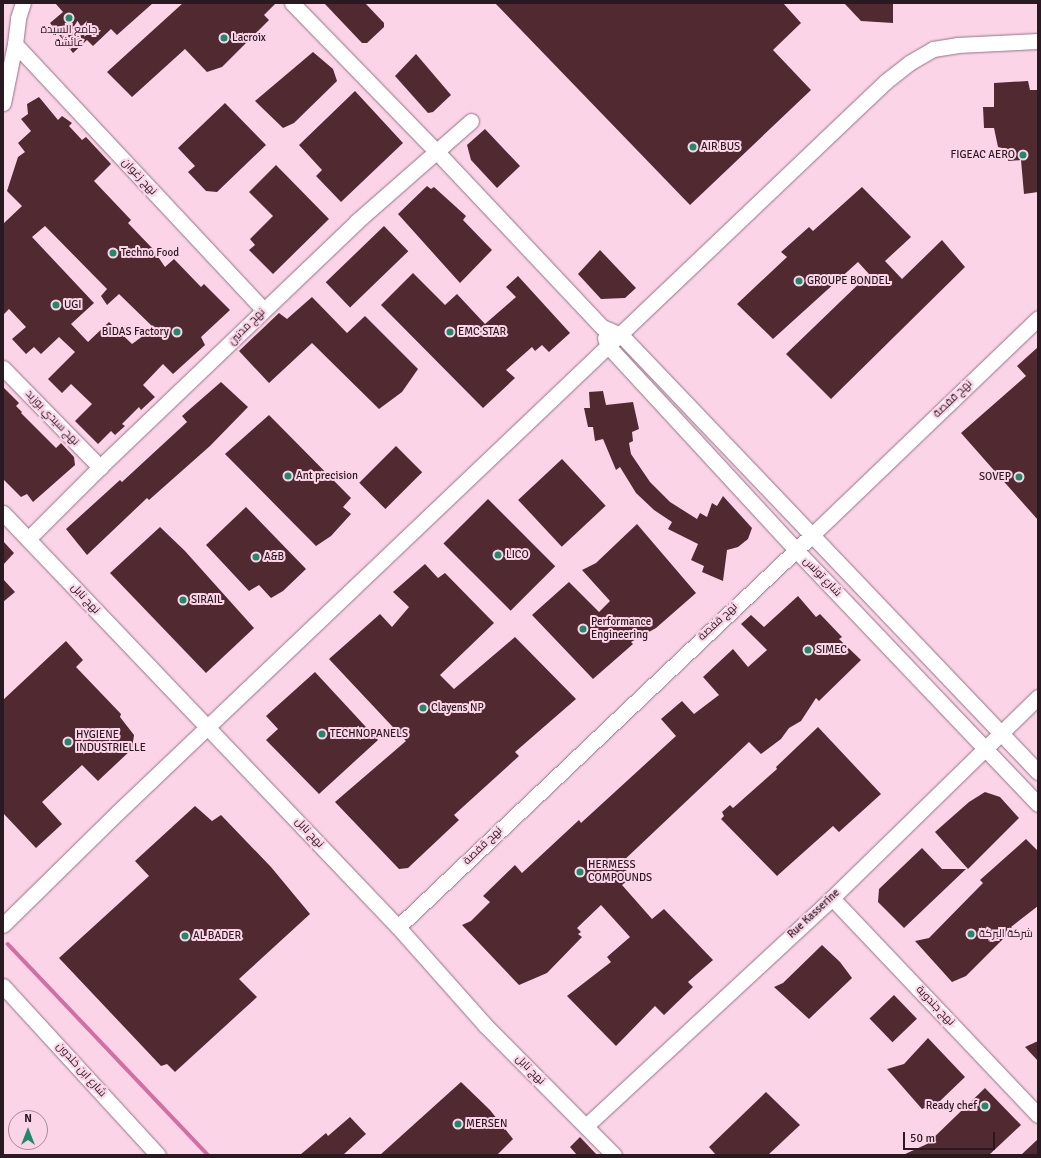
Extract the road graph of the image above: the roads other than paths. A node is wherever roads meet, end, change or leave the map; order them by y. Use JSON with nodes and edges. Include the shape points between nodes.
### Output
{"nodes":[{"id":1,"x":23,"y":3,"type":"edge"},
{"id":2,"x":292,"y":3,"type":"edge"},
{"id":3,"x":1038,"y":41,"type":"edge"},
{"id":4,"x":15,"y":44,"type":"junction"},
{"id":5,"x":3,"y":103,"type":"edge"},
{"id":6,"x":471,"y":121,"type":"dead end"},
{"id":7,"x":437,"y":152,"type":"junction"},
{"id":8,"x":264,"y":310,"type":"junction"},
{"id":9,"x":1038,"y":318,"type":"edge"},
{"id":10,"x":602,"y":327,"type":"junction"},
{"id":11,"x":620,"y":335,"type":"junction"},
{"id":12,"x":608,"y":346,"type":"junction"},
{"id":13,"x":3,"y":368,"type":"edge"},
{"id":14,"x":100,"y":467,"type":"junction"},
{"id":15,"x":3,"y":512,"type":"edge"},
{"id":16,"x":812,"y":535,"type":"junction"},
{"id":17,"x":28,"y":539,"type":"junction"},
{"id":18,"x":795,"y":549,"type":"junction"},
{"id":19,"x":1038,"y":697,"type":"edge"},
{"id":20,"x":208,"y":727,"type":"junction"},
{"id":21,"x":1001,"y":732,"type":"junction"},
{"id":22,"x":986,"y":749,"type":"junction"},
{"id":23,"x":1038,"y":772,"type":"edge"},
{"id":24,"x":1038,"y":804,"type":"edge"},
{"id":25,"x":832,"y":898,"type":"junction"},
{"id":26,"x":3,"y":925,"type":"edge"},
{"id":27,"x":398,"y":927,"type":"junction"},
{"id":28,"x":3,"y":986,"type":"edge"},
{"id":29,"x":1038,"y":1115,"type":"edge"},
{"id":30,"x":586,"y":1126,"type":"junction"},
{"id":31,"x":158,"y":1155,"type":"edge"},
{"id":32,"x":614,"y":1155,"type":"edge"}],
"edges":[{"from":1,"to":4,"type":"street","via":[[18,18]]},
{"from":2,"to":7,"type":"street"},
{"from":3,"to":11,"type":"street","via":[[957,45],[933,49],[909,63],[827,136]]},
{"from":4,"to":5,"type":"street"},
{"from":4,"to":8,"type":"street","name":"نهج زغوان"},
{"from":6,"to":7,"type":"street","name":"نهج مدنين"},
{"from":7,"to":8,"type":"street","name":"نهج مدنين","via":[[356,222]]},
{"from":7,"to":10,"type":"street"},
{"from":8,"to":14,"type":"street","name":"نهج مدنين"},
{"from":9,"to":16,"type":"street","name":"نهج قفصة"},
{"from":10,"to":11,"type":"street"},
{"from":10,"to":12,"type":"street"},
{"from":11,"to":12,"type":"street"},
{"from":11,"to":16,"type":"street","name":"شارع تونس"},
{"from":12,"to":18,"type":"street","name":"شارع تونس"},
{"from":12,"to":20,"type":"street"},
{"from":13,"to":14,"type":"street","name":"نهج سيدي بوزيد"},
{"from":14,"to":17,"type":"street","name":"نهج مدنين"},
{"from":15,"to":17,"type":"street","name":"نهج نابل"},
{"from":16,"to":18,"type":"street","name":"نهج قفصة"},
{"from":16,"to":21,"type":"street","name":"شارع تونس"},
{"from":17,"to":20,"type":"street","name":"نهج نابل"},
{"from":18,"to":22,"type":"street","name":"شارع تونس"},
{"from":18,"to":27,"type":"street","name":"نهج قفصة"},
{"from":19,"to":21,"type":"street","name":"Rue Kasserine"},
{"from":20,"to":26,"type":"street"},
{"from":20,"to":27,"type":"street","name":"نهج نابل"},
{"from":21,"to":22,"type":"street","name":"Rue Kasserine"},
{"from":21,"to":23,"type":"street","name":"شارع تونس"},
{"from":22,"to":24,"type":"street","name":"شارع تونس"},
{"from":22,"to":25,"type":"street","name":"Rue Kasserine"},
{"from":25,"to":29,"type":"street","name":"نهج جندوبة"},
{"from":25,"to":30,"type":"street","name":"Rue Kasserine"},
{"from":27,"to":30,"type":"street","name":"نهج نابل","via":[[486,1025]]},
{"from":28,"to":31,"type":"street","name":"شارع ابن خلدون"},
{"from":30,"to":32,"type":"street","name":"نهج نابل"}]}
